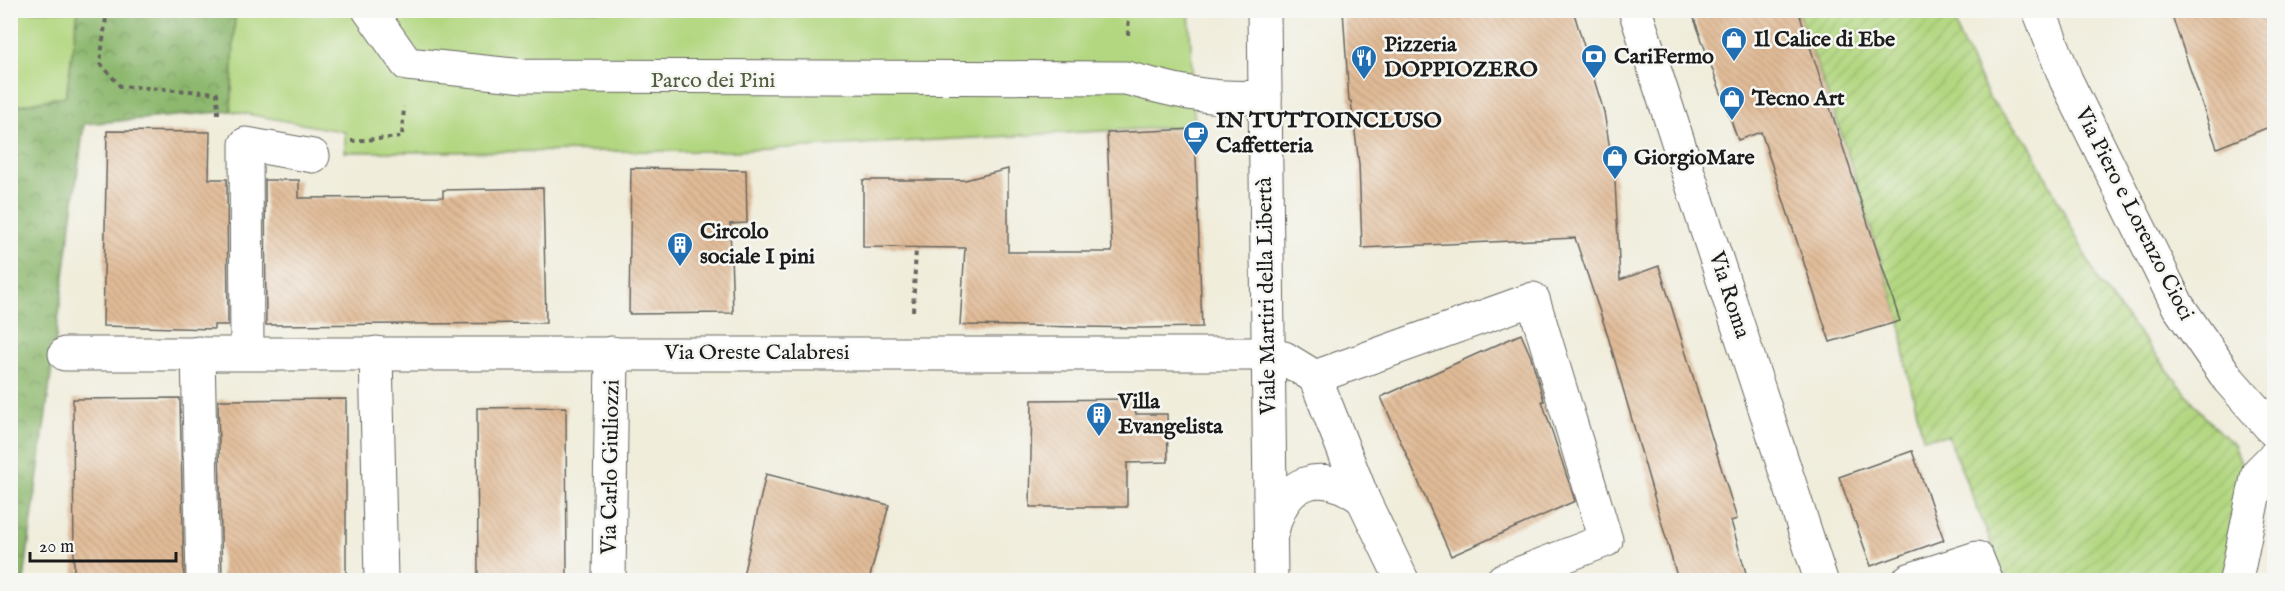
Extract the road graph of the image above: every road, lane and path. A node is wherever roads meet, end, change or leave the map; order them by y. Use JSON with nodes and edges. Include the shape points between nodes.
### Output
{"nodes":[{"id":1,"x":369,"y":10,"type":"edge"},
{"id":2,"x":1264,"y":10,"type":"edge"},
{"id":3,"x":1635,"y":10,"type":"edge"},
{"id":4,"x":2039,"y":10,"type":"edge"},
{"id":5,"x":1265,"y":97,"type":"junction"},
{"id":6,"x":313,"y":156,"type":"dead end"},
{"id":7,"x":916,"y":248,"type":"dead end"},
{"id":8,"x":912,"y":313,"type":"dead end"},
{"id":9,"x":198,"y":353,"type":"junction"},
{"id":10,"x":247,"y":353,"type":"junction"},
{"id":11,"x":376,"y":353,"type":"junction"},
{"id":12,"x":612,"y":353,"type":"junction"},
{"id":13,"x":65,"y":354,"type":"dead end"},
{"id":14,"x":1267,"y":354,"type":"junction"},
{"id":15,"x":1315,"y":377,"type":"junction"},
{"id":16,"x":2274,"y":431,"type":"edge"},
{"id":17,"x":2274,"y":457,"type":"edge"},
{"id":18,"x":1363,"y":499,"type":"junction"},
{"id":19,"x":1271,"y":538,"type":"junction"},
{"id":20,"x":203,"y":580,"type":"edge"},
{"id":21,"x":381,"y":580,"type":"edge"},
{"id":22,"x":609,"y":580,"type":"edge"},
{"id":23,"x":1271,"y":580,"type":"edge"},
{"id":24,"x":1402,"y":580,"type":"edge"},
{"id":25,"x":1503,"y":580,"type":"edge"},
{"id":26,"x":1821,"y":580,"type":"edge"},
{"id":27,"x":1908,"y":580,"type":"edge"},
{"id":28,"x":1986,"y":580,"type":"edge"},
{"id":29,"x":2236,"y":580,"type":"edge"}],
"edges":[{"from":1,"to":5,"type":"street","via":[[407,64],[524,76],[1126,78],[1194,96]]},
{"from":2,"to":5,"type":"street","name":"Viale Martiri della Libertà"},
{"from":3,"to":26,"type":"street","name":"Via Roma"},
{"from":4,"to":16,"type":"street","name":"Via Piero e Lorenzo Cioci","via":[[2066,80],[2178,306],[2229,380]]},
{"from":5,"to":14,"type":"street","name":"Viale Martiri della Libertà"},
{"from":6,"to":10,"type":"street","via":[[246,144]]},
{"from":7,"to":8,"type":"path"},
{"from":9,"to":10,"type":"street","name":"Via Oreste Calabresi"},
{"from":9,"to":13,"type":"street","name":"Via Oreste Calabresi"},
{"from":9,"to":20,"type":"street"},
{"from":10,"to":11,"type":"street","name":"Via Oreste Calabresi"},
{"from":11,"to":12,"type":"street","name":"Via Oreste Calabresi"},
{"from":11,"to":21,"type":"street"},
{"from":12,"to":14,"type":"street","name":"Via Oreste Calabresi"},
{"from":12,"to":22,"type":"street","name":"Via Carlo Giuliozzi"},
{"from":14,"to":15,"type":"street","via":[[1284,358]]},
{"from":14,"to":19,"type":"street","name":"Viale Martiri della Libertà"},
{"from":15,"to":18,"type":"street"},
{"from":15,"to":25,"type":"street","via":[[1533,299],[1606,540]]},
{"from":17,"to":29,"type":"street","via":[[2258,473]]},
{"from":18,"to":19,"type":"street","via":[[1330,481],[1302,486],[1276,514]]},
{"from":18,"to":24,"type":"street"},
{"from":19,"to":23,"type":"street","name":"Viale Martiri della Libertà"},
{"from":27,"to":28,"type":"street","via":[[1977,558]]}]}
